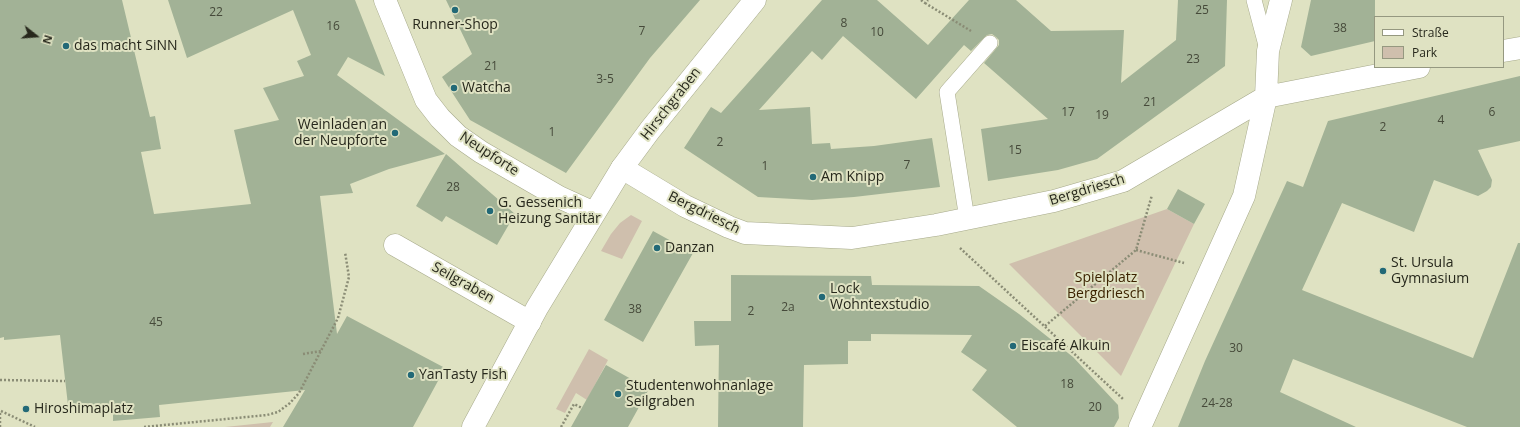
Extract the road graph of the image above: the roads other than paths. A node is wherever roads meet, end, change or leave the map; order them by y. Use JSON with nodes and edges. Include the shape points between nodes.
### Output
{"nodes":[{"id":1,"x":385,"y":0,"type":"edge"},
{"id":2,"x":755,"y":0,"type":"edge"},
{"id":3,"x":1254,"y":0,"type":"edge"},
{"id":4,"x":1281,"y":0,"type":"edge"},
{"id":5,"x":990,"y":43,"type":"road end"},
{"id":6,"x":1520,"y":48,"type":"edge"},
{"id":7,"x":1268,"y":51,"type":"junction"},
{"id":8,"x":1504,"y":51,"type":"edge"},
{"id":9,"x":1414,"y":68,"type":"edge"},
{"id":10,"x":1266,"y":96,"type":"junction"},
{"id":11,"x":622,"y":168,"type":"junction"},
{"id":12,"x":594,"y":213,"type":"junction"},
{"id":13,"x":967,"y":219,"type":"junction"},
{"id":14,"x":395,"y":245,"type":"dead end"},
{"id":15,"x":530,"y":322,"type":"junction"},
{"id":16,"x":1142,"y":422,"type":"edge"},
{"id":17,"x":473,"y":427,"type":"edge"}],
"edges":[{"from":1,"to":12,"type":"street","name":"Neupforte","via":[[426,100],[440,118],[458,136],[481,152],[559,197]]},
{"from":2,"to":11,"type":"street","name":"Hirschgraben"},
{"from":3,"to":7,"type":"lane"},
{"from":4,"to":7,"type":"street"},
{"from":5,"to":13,"type":"lane","via":[[947,92]]},
{"from":6,"to":8,"type":"street"},
{"from":7,"to":10,"type":"street"},
{"from":9,"to":10,"type":"street","name":"Bergdriesch"},
{"from":10,"to":13,"type":"street","name":"Bergdriesch","via":[[1123,181],[1054,201]]},
{"from":10,"to":16,"type":"street","via":[[1244,196]]},
{"from":11,"to":12,"type":"street","name":"Hirschgraben"},
{"from":11,"to":13,"type":"street","name":"Bergdriesch","via":[[685,206],[745,233],[852,238]]},
{"from":12,"to":15,"type":"street"},
{"from":14,"to":15,"type":"street","name":"Seilgraben"},
{"from":15,"to":17,"type":"street"}]}
